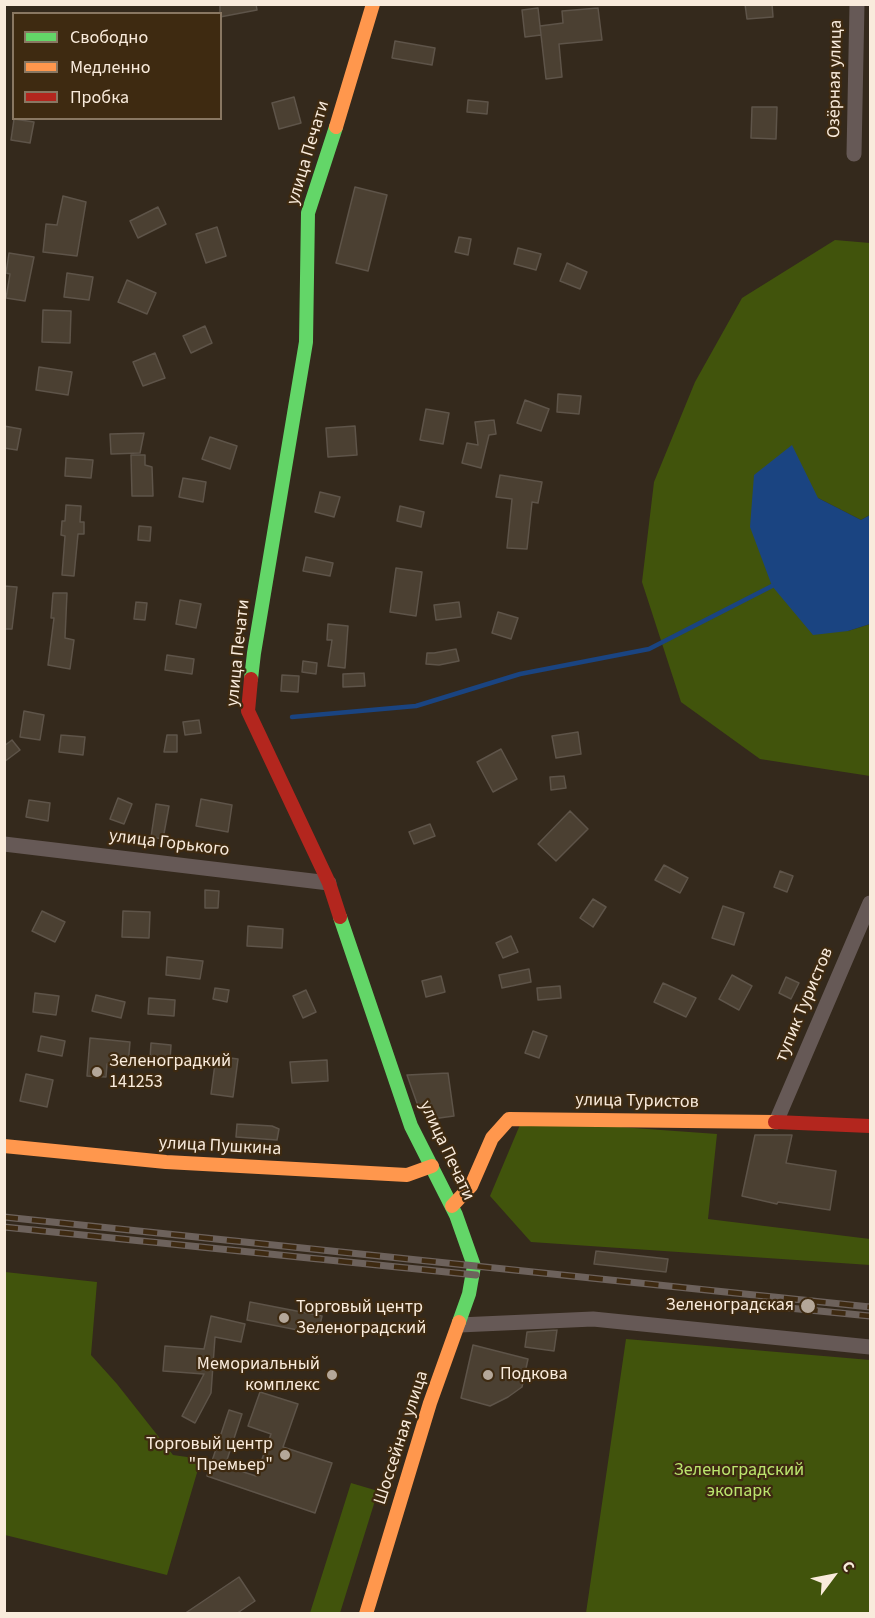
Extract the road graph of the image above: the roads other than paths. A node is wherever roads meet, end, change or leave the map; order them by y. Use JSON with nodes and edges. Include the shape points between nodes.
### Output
{"nodes":[{"id":1,"x":373,"y":4,"type":"edge"},
{"id":2,"x":857,"y":4,"type":"edge"},
{"id":3,"x":854,"y":154,"type":"dead end"},
{"id":4,"x":4,"y":844,"type":"edge"},
{"id":5,"x":329,"y":884,"type":"junction"},
{"id":6,"x":870,"y":903,"type":"edge"},
{"id":7,"x":776,"y":1122,"type":"junction"},
{"id":8,"x":870,"y":1126,"type":"edge"},
{"id":9,"x":4,"y":1146,"type":"edge"},
{"id":10,"x":432,"y":1166,"type":"junction"},
{"id":11,"x":452,"y":1206,"type":"junction"},
{"id":12,"x":473,"y":1275,"type":"joint"},
{"id":13,"x":459,"y":1325,"type":"junction"},
{"id":14,"x":870,"y":1347,"type":"edge"},
{"id":15,"x":366,"y":1614,"type":"edge"}],
"edges":[{"from":1,"to":5,"type":"street","name":"улица Печати","via":[[308,213],[306,342],[254,653],[248,711]]},
{"from":2,"to":3,"type":"street","name":"Озёрная улица"},
{"from":4,"to":5,"type":"street","name":"улица Горького"},
{"from":5,"to":10,"type":"street","name":"улица Печати","via":[[411,1126]]},
{"from":6,"to":7,"type":"street","name":"тупик Туристов"},
{"from":7,"to":8,"type":"street","name":"улица Туристов"},
{"from":7,"to":11,"type":"street","name":"улица Туристов","via":[[509,1119],[492,1138],[471,1186]]},
{"from":9,"to":10,"type":"street","name":"улица Пушкина","via":[[166,1162],[407,1175]]},
{"from":10,"to":11,"type":"street","name":"улица Печати"},
{"from":11,"to":12,"type":"street","name":"улица Печати","via":[[474,1266]]},
{"from":12,"to":13,"type":"street","name":"Шоссейная улица"},
{"from":13,"to":14,"type":"street","via":[[593,1319]]},
{"from":13,"to":15,"type":"street","name":"Шоссейная улица","via":[[430,1403]]}]}
